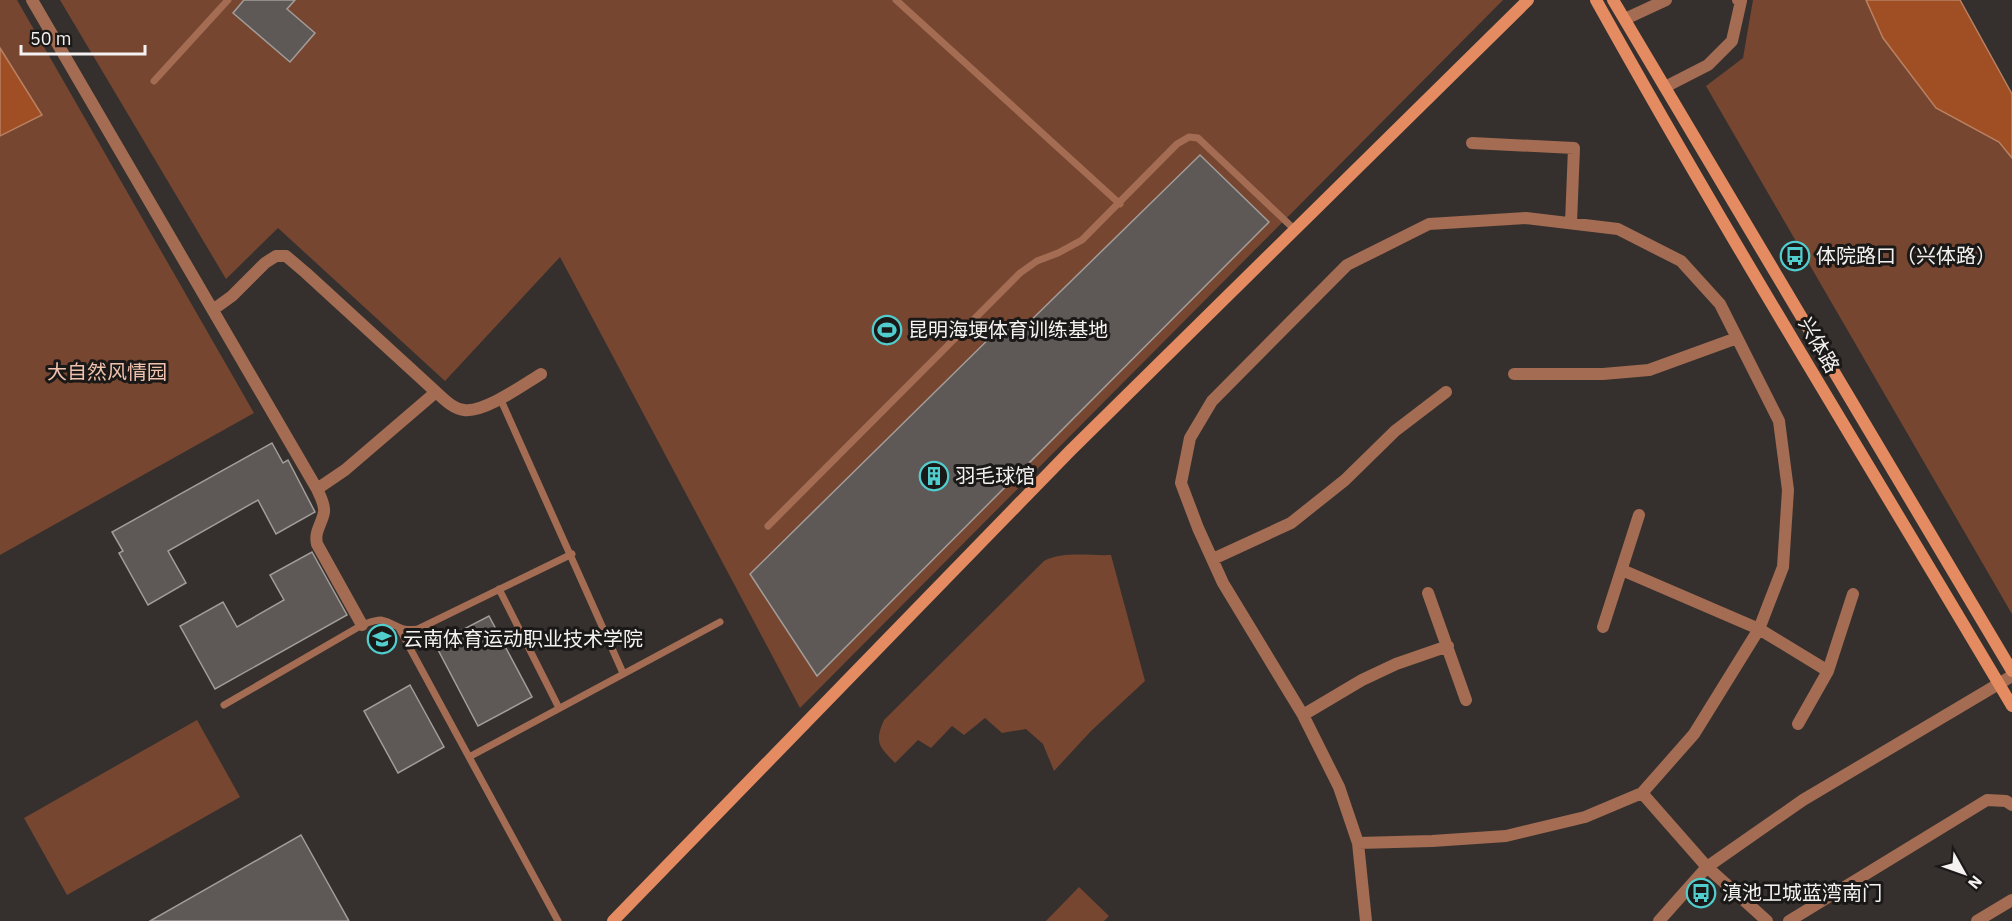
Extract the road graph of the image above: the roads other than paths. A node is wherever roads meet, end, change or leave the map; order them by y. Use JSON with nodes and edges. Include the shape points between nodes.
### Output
{"nodes":[{"id":1,"x":32,"y":0,"type":"edge"},
{"id":2,"x":228,"y":0,"type":"edge"},
{"id":3,"x":896,"y":0,"type":"edge"},
{"id":4,"x":1528,"y":0,"type":"edge"},
{"id":5,"x":1596,"y":0,"type":"edge"},
{"id":6,"x":1613,"y":0,"type":"edge"},
{"id":7,"x":1666,"y":0,"type":"edge"},
{"id":8,"x":1740,"y":0,"type":"edge"},
{"id":9,"x":1625,"y":19,"type":"junction"},
{"id":10,"x":154,"y":81,"type":"dead end"},
{"id":11,"x":1665,"y":87,"type":"junction"},
{"id":12,"x":1472,"y":143,"type":"dead end"},
{"id":13,"x":1120,"y":204,"type":"junction"},
{"id":14,"x":1571,"y":223,"type":"junction"},
{"id":15,"x":1294,"y":229,"type":"junction"},
{"id":16,"x":213,"y":309,"type":"junction"},
{"id":17,"x":1737,"y":338,"type":"junction"},
{"id":18,"x":541,"y":374,"type":"dead end"},
{"id":19,"x":1514,"y":374,"type":"dead end"},
{"id":20,"x":1446,"y":392,"type":"dead end"},
{"id":21,"x":436,"y":393,"type":"junction"},
{"id":22,"x":500,"y":398,"type":"junction"},
{"id":23,"x":317,"y":489,"type":"junction"},
{"id":24,"x":1640,"y":515,"type":"dead end"},
{"id":25,"x":768,"y":526,"type":"dead end"},
{"id":26,"x":572,"y":554,"type":"junction"},
{"id":27,"x":1212,"y":559,"type":"junction"},
{"id":28,"x":1622,"y":570,"type":"junction"},
{"id":29,"x":499,"y":589,"type":"junction"},
{"id":30,"x":1428,"y":593,"type":"dead end"},
{"id":31,"x":1853,"y":594,"type":"dead end"},
{"id":32,"x":720,"y":622,"type":"dead end"},
{"id":33,"x":362,"y":626,"type":"junction"},
{"id":34,"x":1603,"y":627,"type":"dead end"},
{"id":35,"x":399,"y":628,"type":"junction"},
{"id":36,"x":1759,"y":629,"type":"junction"},
{"id":37,"x":1448,"y":646,"type":"junction"},
{"id":38,"x":1828,"y":671,"type":"junction"},
{"id":39,"x":2012,"y":671,"type":"edge"},
{"id":40,"x":623,"y":673,"type":"junction"},
{"id":41,"x":2012,"y":676,"type":"edge"},
{"id":42,"x":1999,"y":684,"type":"junction"},
{"id":43,"x":1466,"y":700,"type":"dead end"},
{"id":44,"x":224,"y":705,"type":"dead end"},
{"id":45,"x":2012,"y":706,"type":"edge"},
{"id":46,"x":559,"y":708,"type":"junction"},
{"id":47,"x":1303,"y":715,"type":"junction"},
{"id":48,"x":1798,"y":724,"type":"dead end"},
{"id":49,"x":469,"y":757,"type":"junction"},
{"id":50,"x":1642,"y":793,"type":"junction"},
{"id":51,"x":2012,"y":805,"type":"edge"},
{"id":52,"x":1358,"y":843,"type":"junction"},
{"id":53,"x":1707,"y":867,"type":"junction"},
{"id":54,"x":2012,"y":900,"type":"edge"},
{"id":55,"x":558,"y":921,"type":"edge"},
{"id":56,"x":613,"y":921,"type":"edge"},
{"id":57,"x":1366,"y":921,"type":"edge"},
{"id":58,"x":1659,"y":921,"type":"edge"},
{"id":59,"x":1767,"y":921,"type":"edge"},
{"id":60,"x":1789,"y":921,"type":"edge"},
{"id":61,"x":1977,"y":921,"type":"edge"}],
"edges":[{"from":1,"to":16,"type":"street"},
{"from":2,"to":10,"type":"lane"},
{"from":3,"to":13,"type":"lane"},
{"from":4,"to":15,"type":"street"},
{"from":5,"to":42,"type":"street","name":"兴体路","via":[[1824,393]]},
{"from":6,"to":9,"type":"street","name":"兴体路"},
{"from":7,"to":9,"type":"street"},
{"from":8,"to":11,"type":"street","via":[[1732,41],[1708,65]]},
{"from":9,"to":11,"type":"street","name":"兴体路"},
{"from":11,"to":39,"type":"street","name":"兴体路"},
{"from":12,"to":14,"type":"street","via":[[1574,148]]},
{"from":13,"to":15,"type":"lane","via":[[1177,144],[1189,137],[1198,138]]},
{"from":13,"to":25,"type":"lane","via":[[1082,240],[1020,273]]},
{"from":14,"to":17,"type":"street","via":[[1618,229],[1681,261],[1720,304]]},
{"from":14,"to":27,"type":"street","via":[[1526,218],[1429,224],[1347,265],[1212,401],[1190,438],[1181,483]]},
{"from":15,"to":56,"type":"street","via":[[1070,451]]},
{"from":16,"to":21,"type":"street","via":[[265,263],[276,256],[286,256]]},
{"from":16,"to":23,"type":"street"},
{"from":17,"to":19,"type":"street","via":[[1649,370]]},
{"from":17,"to":36,"type":"street","via":[[1779,421],[1788,490],[1784,567]]},
{"from":18,"to":22,"type":"street"},
{"from":20,"to":27,"type":"street","via":[[1395,431],[1345,480],[1291,523]]},
{"from":21,"to":22,"type":"street","via":[[466,411]]},
{"from":21,"to":23,"type":"street"},
{"from":22,"to":26,"type":"lane"},
{"from":23,"to":33,"type":"street","via":[[324,512],[315,536],[317,544]]},
{"from":24,"to":28,"type":"street"},
{"from":26,"to":29,"type":"lane"},
{"from":26,"to":40,"type":"lane"},
{"from":27,"to":47,"type":"street"},
{"from":28,"to":34,"type":"street"},
{"from":28,"to":36,"type":"street"},
{"from":29,"to":35,"type":"lane","via":[[418,628]]},
{"from":29,"to":46,"type":"lane"},
{"from":30,"to":37,"type":"street"},
{"from":31,"to":38,"type":"street"},
{"from":32,"to":40,"type":"lane"},
{"from":33,"to":35,"type":"lane","via":[[381,620]]},
{"from":33,"to":44,"type":"lane"},
{"from":35,"to":49,"type":"lane"},
{"from":36,"to":38,"type":"street"},
{"from":36,"to":50,"type":"street","via":[[1694,734]]},
{"from":37,"to":43,"type":"street"},
{"from":37,"to":47,"type":"street","via":[[1370,676]]},
{"from":38,"to":48,"type":"street"},
{"from":40,"to":46,"type":"lane"},
{"from":41,"to":42,"type":"street"},
{"from":42,"to":45,"type":"street","name":"兴体路"},
{"from":42,"to":53,"type":"street","via":[[1803,800]]},
{"from":46,"to":49,"type":"lane"},
{"from":47,"to":52,"type":"street","via":[[1339,786]]},
{"from":49,"to":55,"type":"lane"},
{"from":50,"to":52,"type":"street","via":[[1585,817],[1506,836]]},
{"from":50,"to":53,"type":"street"},
{"from":51,"to":60,"type":"street","via":[[1987,800]]},
{"from":52,"to":57,"type":"street"},
{"from":53,"to":58,"type":"street"},
{"from":53,"to":59,"type":"street"},
{"from":54,"to":61,"type":"street"}]}
